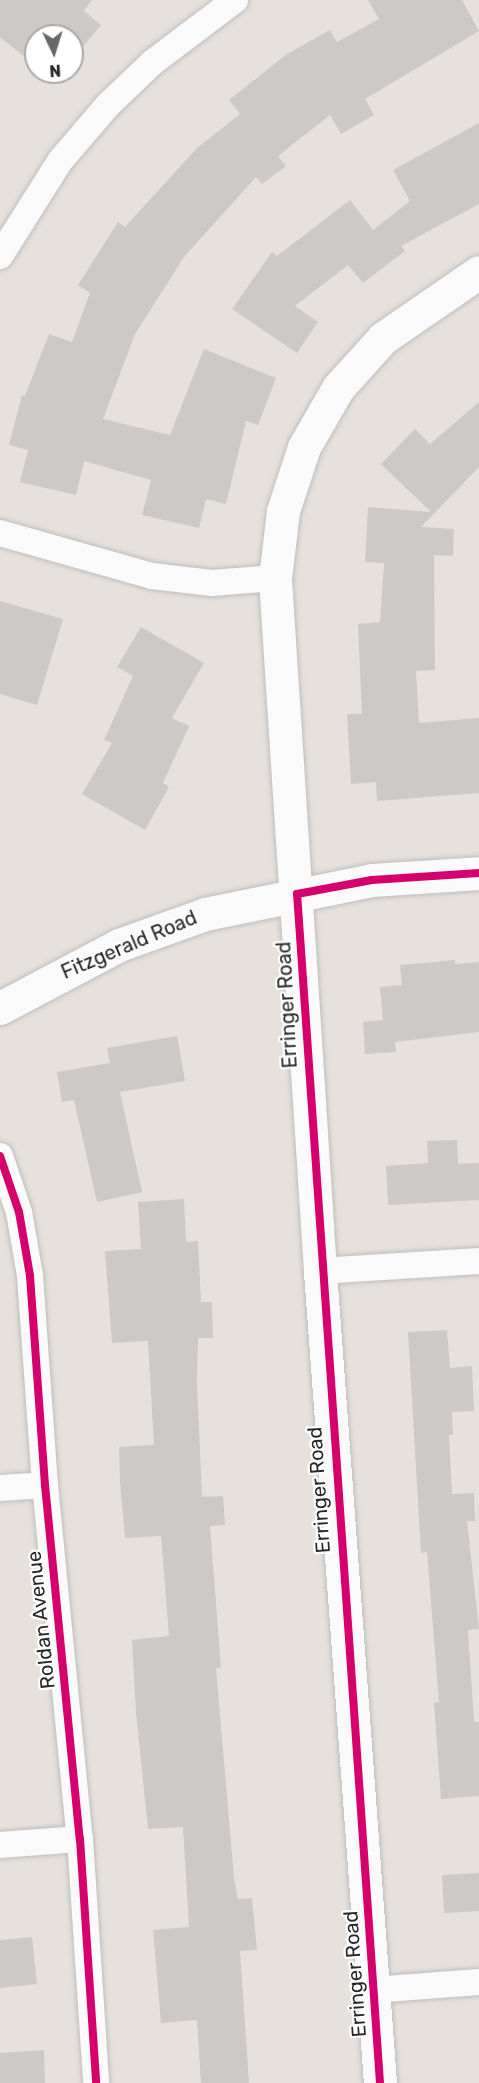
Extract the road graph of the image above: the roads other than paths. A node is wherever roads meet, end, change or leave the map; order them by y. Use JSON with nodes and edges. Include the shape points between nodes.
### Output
{"nodes":[{"id":1,"x":235,"y":0,"type":"edge"},
{"id":2,"x":204,"y":7,"type":"edge"},
{"id":3,"x":0,"y":256,"type":"edge"},
{"id":4,"x":479,"y":272,"type":"edge"},
{"id":5,"x":0,"y":533,"type":"edge"},
{"id":6,"x":275,"y":578,"type":"junction"},
{"id":7,"x":479,"y":873,"type":"edge"},
{"id":8,"x":297,"y":894,"type":"junction"},
{"id":9,"x":0,"y":1008,"type":"edge"},
{"id":10,"x":0,"y":1156,"type":"edge"},
{"id":11,"x":479,"y":1262,"type":"edge"},
{"id":12,"x":320,"y":1271,"type":"junction"},
{"id":13,"x":45,"y":1485,"type":"junction"},
{"id":14,"x":0,"y":1488,"type":"edge"},
{"id":15,"x":80,"y":1839,"type":"junction"},
{"id":16,"x":0,"y":1845,"type":"edge"},
{"id":17,"x":479,"y":1983,"type":"edge"},
{"id":18,"x":372,"y":1990,"type":"junction"},
{"id":19,"x":96,"y":2083,"type":"edge"},
{"id":20,"x":380,"y":2083,"type":"edge"}],
"edges":[{"from":1,"to":2,"type":"street"},
{"from":2,"to":3,"type":"street","via":[[108,105],[60,161]]},
{"from":4,"to":6,"type":"main road","name":"Erringer Road","via":[[383,338],[338,388],[301,457],[283,511]]},
{"from":5,"to":6,"type":"street","via":[[152,576],[212,583]]},
{"from":6,"to":8,"type":"main road","name":"Erringer Road"},
{"from":7,"to":8,"type":"main road","name":"Fitzgerald Road","via":[[372,880]]},
{"from":8,"to":9,"type":"main road","name":"Fitzgerald Road","via":[[205,914],[119,945]]},
{"from":8,"to":12,"type":"main road","name":"Erringer Road"},
{"from":10,"to":13,"type":"street","name":"Roldan Avenue","via":[[19,1212],[30,1276]]},
{"from":11,"to":12,"type":"street"},
{"from":12,"to":18,"type":"main road","name":"Erringer Road"},
{"from":13,"to":14,"type":"street"},
{"from":13,"to":15,"type":"street","name":"Roldan Avenue"},
{"from":15,"to":16,"type":"street"},
{"from":15,"to":19,"type":"street","name":"Roldan Avenue"},
{"from":17,"to":18,"type":"street"},
{"from":18,"to":20,"type":"main road","name":"Erringer Road"}]}
